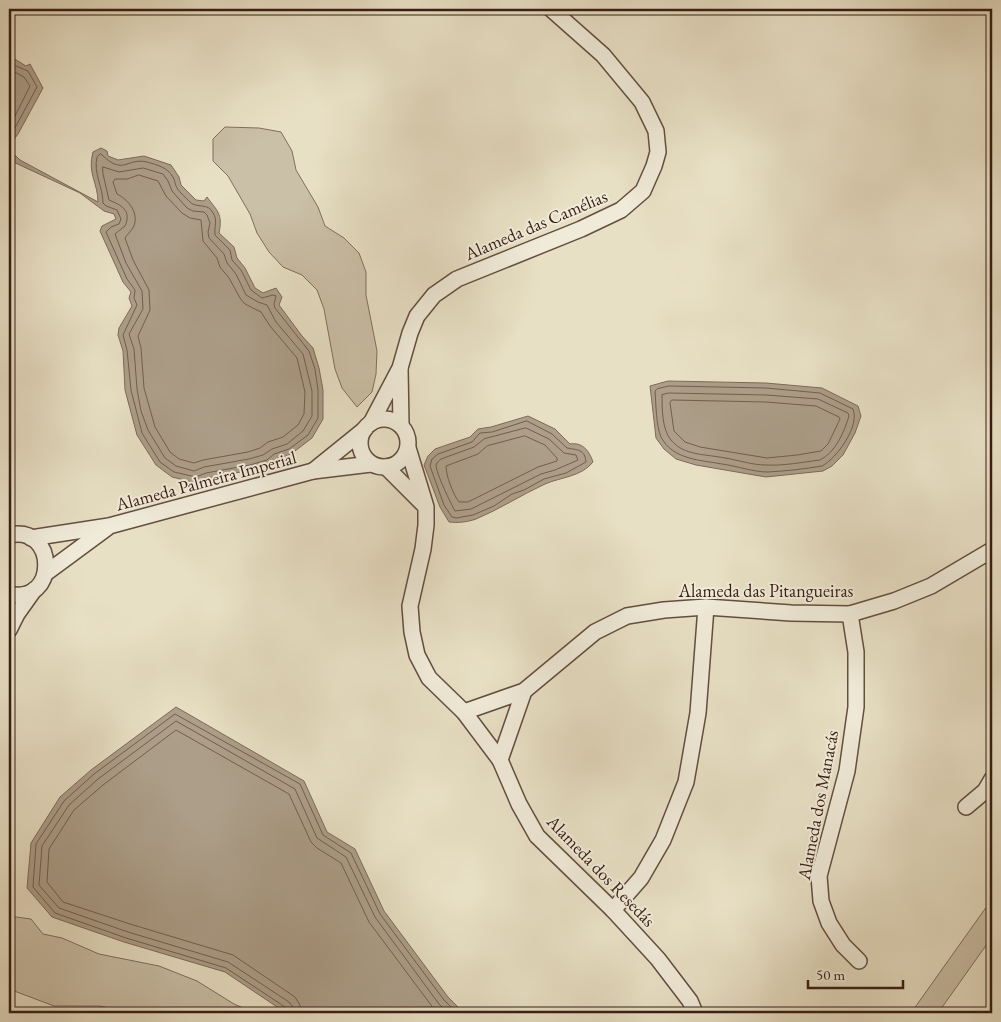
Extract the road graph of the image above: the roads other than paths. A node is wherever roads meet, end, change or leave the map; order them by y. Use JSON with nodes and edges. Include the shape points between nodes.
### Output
{"nodes":[{"id":1,"x":557,"y":12,"type":"edge"},
{"id":2,"x":400,"y":368,"type":"junction"},
{"id":3,"x":368,"y":426,"type":"junction"},
{"id":4,"x":401,"y":426,"type":"junction"},
{"id":5,"x":408,"y":448,"type":"junction"},
{"id":6,"x":371,"y":464,"type":"junction"},
{"id":7,"x":386,"y":467,"type":"junction"},
{"id":8,"x":313,"y":471,"type":"junction"},
{"id":9,"x":426,"y":507,"type":"junction"},
{"id":10,"x":109,"y":526,"type":"junction"},
{"id":11,"x":9,"y":535,"type":"edge"},
{"id":12,"x":31,"y":538,"type":"junction"},
{"id":13,"x":992,"y":550,"type":"edge"},
{"id":14,"x":46,"y":573,"type":"junction"},
{"id":15,"x":34,"y":590,"type":"junction"},
{"id":16,"x":9,"y":594,"type":"edge"},
{"id":17,"x":706,"y":608,"type":"junction"},
{"id":18,"x":850,"y":614,"type":"junction"},
{"id":19,"x":9,"y":630,"type":"edge"},
{"id":20,"x":524,"y":691,"type":"junction"},
{"id":21,"x":464,"y":712,"type":"junction"},
{"id":22,"x":500,"y":760,"type":"junction"},
{"id":23,"x":992,"y":779,"type":"edge"},
{"id":24,"x":966,"y":807,"type":"dead end"},
{"id":25,"x":612,"y":910,"type":"junction"},
{"id":26,"x":859,"y":961,"type":"dead end"},
{"id":27,"x":695,"y":1013,"type":"edge"}],
"edges":[{"from":1,"to":2,"type":"street","name":"Alameda das Camélias","via":[[603,55],[642,102],[656,131],[658,152],[643,191],[620,210],[573,232],[457,278],[434,295],[417,316]]},
{"from":2,"to":3,"type":"street"},
{"from":2,"to":4,"type":"street"},
{"from":3,"to":4,"type":"street","via":[[386,419]]},
{"from":3,"to":6,"type":"street","via":[[360,444],[361,452]]},
{"from":3,"to":8,"type":"street"},
{"from":4,"to":5,"type":"street","via":[[406,432]]},
{"from":5,"to":7,"type":"street","via":[[400,461]]},
{"from":5,"to":9,"type":"street","name":"Alameda dos Resedás"},
{"from":6,"to":7,"type":"street"},
{"from":6,"to":8,"type":"street","name":"Alameda Palmeira Imperial"},
{"from":7,"to":9,"type":"street"},
{"from":8,"to":10,"type":"street","name":"Alameda Palmeira Imperial"},
{"from":9,"to":21,"type":"street","name":"Alameda dos Resedás","via":[[423,549],[410,606],[412,632],[417,655],[430,678]]},
{"from":10,"to":12,"type":"street","name":"Alameda Palmeira Imperial"},
{"from":10,"to":14,"type":"street"},
{"from":11,"to":12,"type":"street","name":"Alameda Palmeira Imperial"},
{"from":12,"to":14,"type":"street","via":[[45,553]]},
{"from":13,"to":18,"type":"street","name":"Alameda das Pitangueiras","via":[[932,586]]},
{"from":14,"to":15,"type":"street"},
{"from":15,"to":16,"type":"street","via":[[14,596]]},
{"from":15,"to":19,"type":"street"},
{"from":17,"to":18,"type":"street","name":"Alameda das Pitangueiras"},
{"from":17,"to":20,"type":"street","name":"Alameda das Pitangueiras","via":[[627,616],[595,632]]},
{"from":17,"to":25,"type":"street","via":[[698,714],[686,782],[663,840],[641,878]]},
{"from":18,"to":26,"type":"street","name":"Alameda dos Manacás","via":[[856,652],[856,707],[847,771],[819,876],[820,901],[829,923],[843,945]]},
{"from":20,"to":21,"type":"street","name":"Alameda das Pitangueiras"},
{"from":20,"to":22,"type":"street"},
{"from":21,"to":22,"type":"street","name":"Alameda dos Resedás"},
{"from":22,"to":25,"type":"street","name":"Alameda dos Resedás","via":[[537,836]]},
{"from":23,"to":24,"type":"street","via":[[985,791]]},
{"from":25,"to":27,"type":"street","name":"Alameda dos Resedás","via":[[658,959]]}]}
